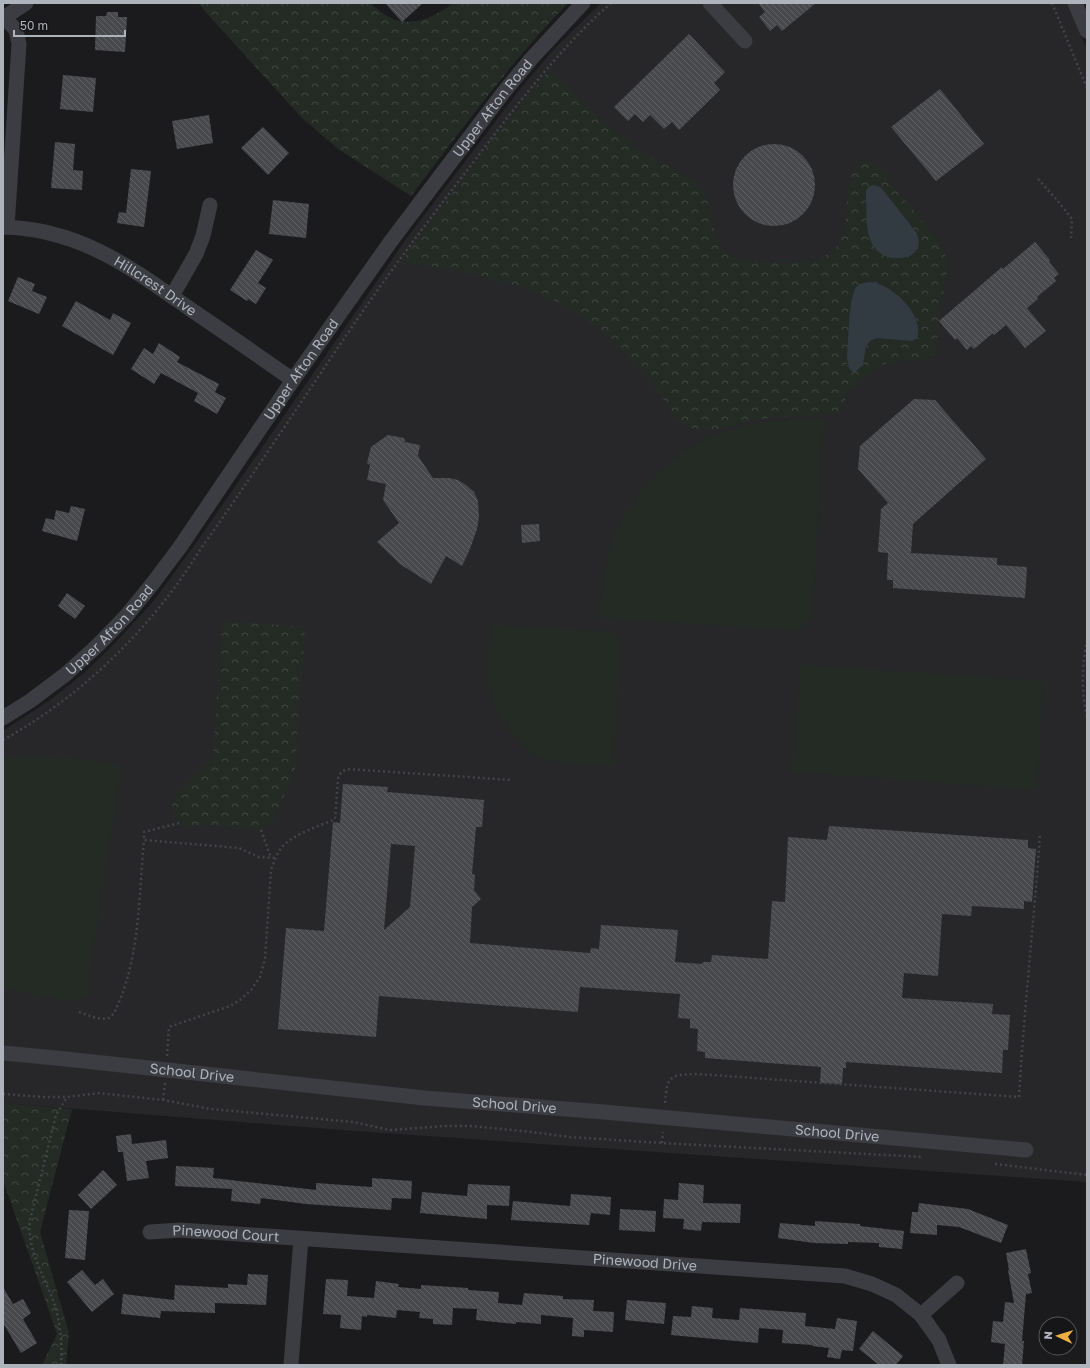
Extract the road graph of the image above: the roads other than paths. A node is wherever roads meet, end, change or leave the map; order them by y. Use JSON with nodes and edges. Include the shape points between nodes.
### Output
{"nodes":[{"id":1,"x":26,"y":3,"type":"edge"},
{"id":2,"x":583,"y":3,"type":"edge"},
{"id":3,"x":710,"y":3,"type":"edge"},
{"id":4,"x":1076,"y":3,"type":"edge"},
{"id":5,"x":4,"y":16,"type":"edge"},
{"id":6,"x":1087,"y":31,"type":"edge"},
{"id":7,"x":745,"y":41,"type":"dead end"},
{"id":8,"x":210,"y":205,"type":"dead end"},
{"id":9,"x":5,"y":227,"type":"edge"},
{"id":10,"x":172,"y":296,"type":"junction"},
{"id":11,"x":293,"y":380,"type":"junction"},
{"id":12,"x":3,"y":718,"type":"edge"},
{"id":13,"x":3,"y":1053,"type":"edge"},
{"id":14,"x":1026,"y":1150,"type":"dead end"},
{"id":15,"x":150,"y":1232,"type":"dead end"},
{"id":16,"x":301,"y":1239,"type":"junction"},
{"id":17,"x":957,"y":1283,"type":"dead end"},
{"id":18,"x":921,"y":1315,"type":"junction"},
{"id":19,"x":291,"y":1365,"type":"edge"},
{"id":20,"x":949,"y":1365,"type":"edge"}],
"edges":[{"from":1,"to":5,"type":"street"},
{"from":2,"to":11,"type":"street","name":"Upper Afton Road","via":[[531,59],[503,94],[392,241]]},
{"from":3,"to":7,"type":"street"},
{"from":4,"to":6,"type":"street"},
{"from":5,"to":9,"type":"street","via":[[16,30],[19,44]]},
{"from":8,"to":10,"type":"street","via":[[196,254]]},
{"from":9,"to":10,"type":"street","name":"Hillcrest Drive","via":[[47,232],[75,240],[106,254]]},
{"from":10,"to":11,"type":"street","name":"Hillcrest Drive"},
{"from":11,"to":12,"type":"street","name":"Upper Afton Road","via":[[180,547],[127,615],[66,674]]},
{"from":13,"to":14,"type":"street","name":"School Drive","via":[[425,1098]]},
{"from":15,"to":16,"type":"street","name":"Pinewood Court","via":[[180,1230]]},
{"from":16,"to":18,"type":"street","name":"Pinewood Drive","via":[[845,1276],[896,1295]]},
{"from":16,"to":19,"type":"street"},
{"from":17,"to":18,"type":"street"},
{"from":18,"to":20,"type":"street","name":"Pinewood Drive","via":[[939,1340]]}]}
